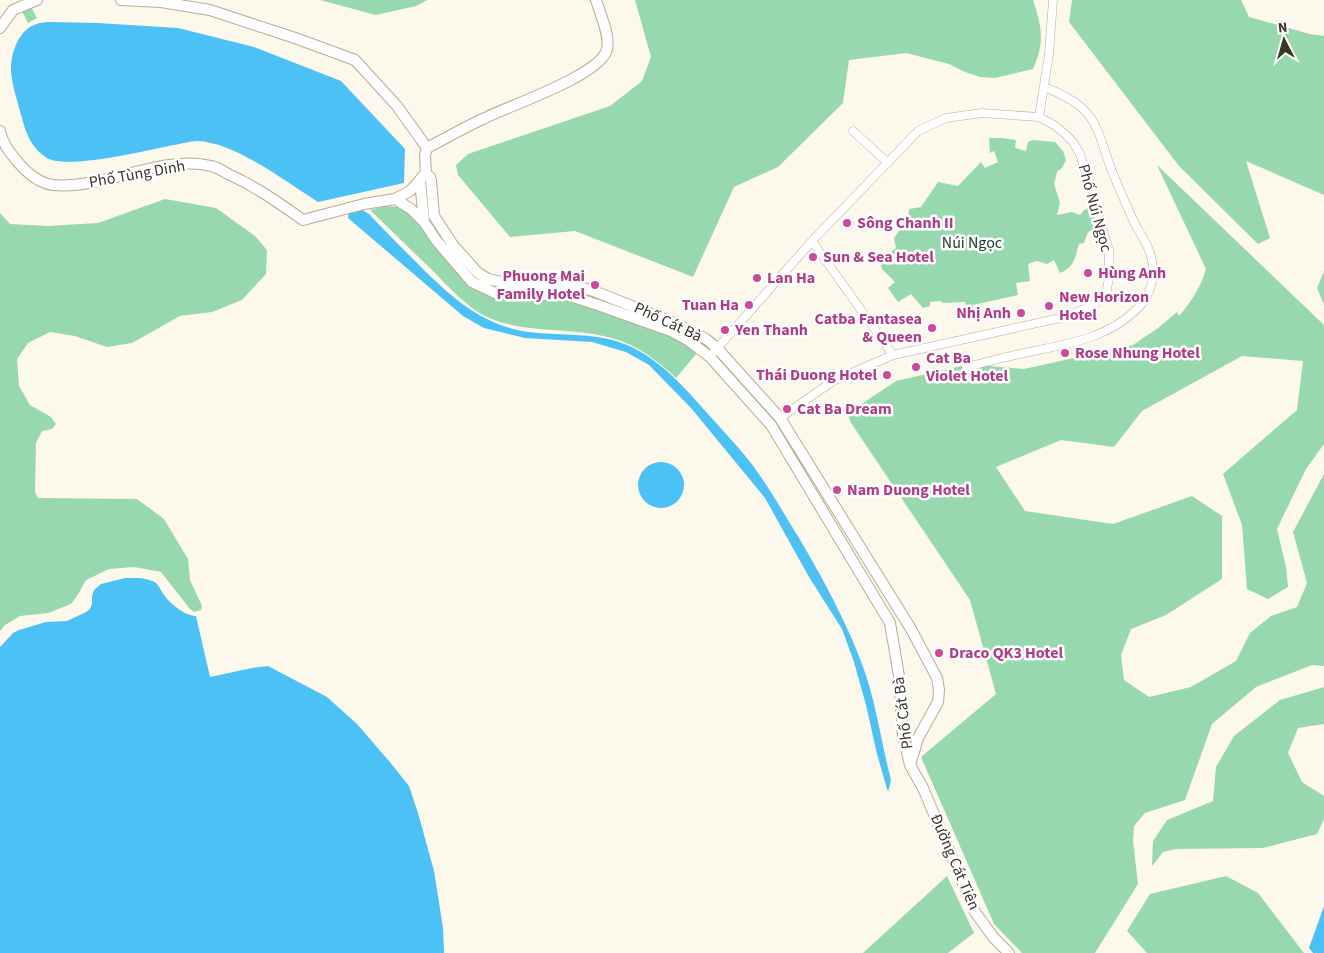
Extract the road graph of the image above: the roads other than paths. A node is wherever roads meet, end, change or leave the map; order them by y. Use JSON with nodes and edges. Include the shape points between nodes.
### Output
{"nodes":[{"id":1,"x":37,"y":0,"type":"edge"},
{"id":2,"x":121,"y":0,"type":"edge"},
{"id":3,"x":596,"y":0,"type":"edge"},
{"id":4,"x":1053,"y":0,"type":"edge"},
{"id":5,"x":2,"y":23,"type":"edge"},
{"id":6,"x":1044,"y":87,"type":"junction"},
{"id":7,"x":1039,"y":117,"type":"junction"},
{"id":8,"x":0,"y":131,"type":"edge"},
{"id":9,"x":853,"y":131,"type":"dead end"},
{"id":10,"x":427,"y":148,"type":"junction"},
{"id":11,"x":888,"y":162,"type":"junction"},
{"id":12,"x":423,"y":177,"type":"junction"},
{"id":13,"x":395,"y":199,"type":"junction"},
{"id":14,"x":434,"y":216,"type":"junction"},
{"id":15,"x":424,"y":222,"type":"junction"},
{"id":16,"x":812,"y":241,"type":"junction"},
{"id":17,"x":486,"y":284,"type":"junction"},
{"id":18,"x":600,"y":299,"type":"junction"},
{"id":19,"x":718,"y":348,"type":"junction"},
{"id":20,"x":893,"y":355,"type":"junction"},
{"id":21,"x":710,"y":356,"type":"junction"},
{"id":22,"x":966,"y":367,"type":"dead end"},
{"id":23,"x":780,"y":418,"type":"junction"},
{"id":24,"x":771,"y":425,"type":"junction"},
{"id":25,"x":848,"y":530,"type":"junction"},
{"id":26,"x":839,"y":536,"type":"junction"},
{"id":27,"x":910,"y":765,"type":"junction"},
{"id":28,"x":1009,"y":953,"type":"edge"}],
"edges":[{"from":1,"to":5,"type":"main road","via":[[13,10]]},
{"from":2,"to":10,"type":"main road","via":[[210,10],[355,60],[397,106]]},
{"from":3,"to":10,"type":"main road","via":[[608,43],[603,57],[583,73]]},
{"from":4,"to":6,"type":"street"},
{"from":6,"to":7,"type":"street"},
{"from":6,"to":22,"type":"street","via":[[1083,107],[1098,128],[1114,176],[1150,254],[1151,285],[1145,300],[1128,317],[1100,334],[1072,344]]},
{"from":7,"to":11,"type":"street","name":"Phố Núi Ngọc","via":[[982,113],[946,118],[918,131]]},
{"from":7,"to":20,"type":"street","name":"Phố Núi Ngọc","via":[[1064,133],[1080,154],[1109,250],[1106,294],[1095,304],[1069,316]]},
{"from":8,"to":13,"type":"main road","name":"Phố Tùng Dinh","via":[[3,144],[23,168],[36,179],[52,185],[83,184],[162,166],[193,164],[212,166],[249,183],[303,220],[344,208]]},
{"from":9,"to":11,"type":"street"},
{"from":10,"to":12,"type":"main road","name":"Phố Cát Bà"},
{"from":11,"to":16,"type":"street","name":"Phố Núi Ngọc"},
{"from":12,"to":13,"type":"main road","via":[[410,191]]},
{"from":12,"to":14,"type":"main road","name":"Phố Cát Bà","via":[[431,180]]},
{"from":12,"to":15,"type":"main road","name":"Phố Cát Bà","via":[[421,200]]},
{"from":13,"to":15,"type":"main road"},
{"from":14,"to":15,"type":"main road"},
{"from":14,"to":17,"type":"main road","name":"Phố Cát Bà","via":[[453,245]]},
{"from":15,"to":17,"type":"main road","name":"Phố Cát Bà","via":[[472,282]]},
{"from":16,"to":19,"type":"street","name":"Phố Núi Ngọc"},
{"from":16,"to":20,"type":"street"},
{"from":17,"to":18,"type":"main road","name":"Phố Cát Bà","via":[[495,293],[525,296],[564,294]]},
{"from":18,"to":19,"type":"main road","name":"Phố Cát Bà","via":[[675,322]]},
{"from":18,"to":21,"type":"main road","name":"Phố Cát Bà","via":[[671,331]]},
{"from":19,"to":21,"type":"street","name":"Phố Núi Ngọc"},
{"from":19,"to":23,"type":"main road","name":"Phố Cát Bà"},
{"from":20,"to":23,"type":"street","name":"Phố Núi Ngọc","via":[[834,381]]},
{"from":21,"to":24,"type":"main road","name":"Phố Cát Bà"},
{"from":23,"to":24,"type":"main road"},
{"from":23,"to":25,"type":"main road","name":"Phố Cát Bà"},
{"from":24,"to":26,"type":"main road","name":"Phố Cát Bà"},
{"from":25,"to":26,"type":"main road"},
{"from":25,"to":27,"type":"main road","name":"Phố Cát Bà","via":[[938,678],[938,702],[918,738]]},
{"from":26,"to":27,"type":"main road","name":"Phố Cát Bà","via":[[890,623],[899,676],[903,735]]},
{"from":27,"to":28,"type":"main road","name":"Đường Cát Tiên","via":[[923,788],[975,912]]}]}
